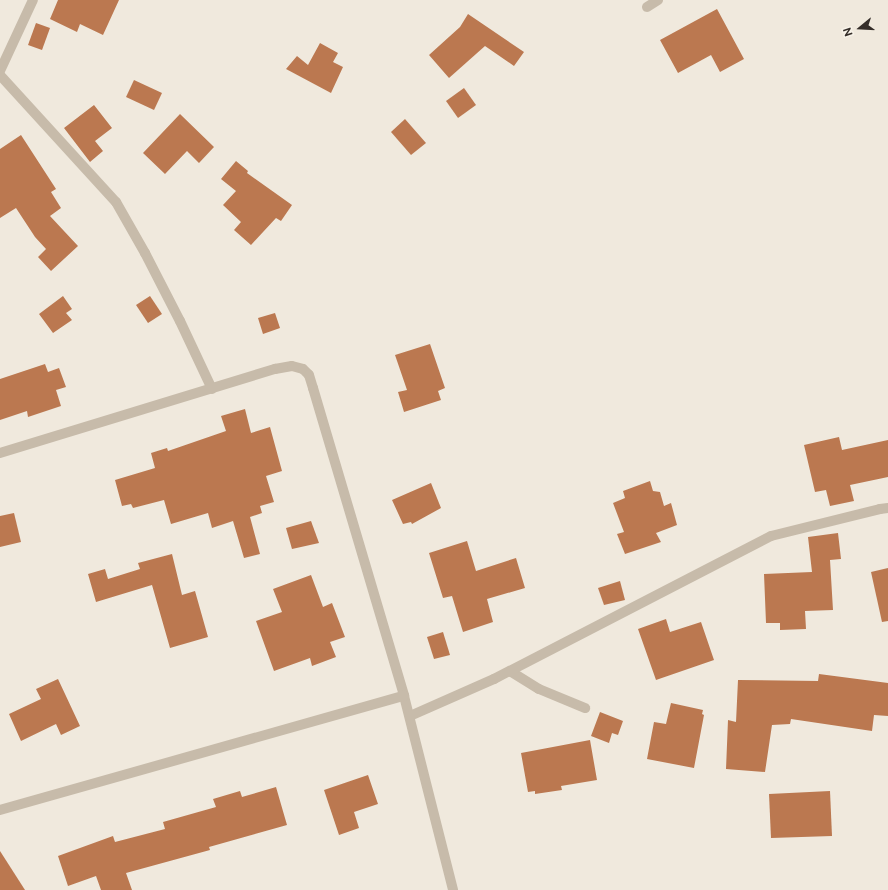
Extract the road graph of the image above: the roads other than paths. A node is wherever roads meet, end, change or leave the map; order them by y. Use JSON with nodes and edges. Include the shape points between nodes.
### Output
{"nodes":[{"id":1,"x":33,"y":0,"type":"edge"},
{"id":2,"x":658,"y":0,"type":"edge"},
{"id":3,"x":647,"y":7,"type":"dead end"},
{"id":4,"x":0,"y":71,"type":"edge"},
{"id":5,"x":0,"y":76,"type":"edge"},
{"id":6,"x":212,"y":389,"type":"junction"},
{"id":7,"x":0,"y":453,"type":"edge"},
{"id":8,"x":888,"y":508,"type":"edge"},
{"id":9,"x":510,"y":671,"type":"junction"},
{"id":10,"x":404,"y":696,"type":"junction"},
{"id":11,"x":585,"y":708,"type":"dead end"},
{"id":12,"x":410,"y":716,"type":"junction"},
{"id":13,"x":0,"y":810,"type":"edge"},
{"id":14,"x":453,"y":890,"type":"edge"}],
"edges":[{"from":1,"to":4,"type":"street"},
{"from":2,"to":3,"type":"street"},
{"from":5,"to":6,"type":"street","via":[[116,202],[166,294]]},
{"from":6,"to":7,"type":"street"},
{"from":6,"to":10,"type":"street","via":[[292,366],[302,368],[309,375]]},
{"from":8,"to":9,"type":"street","via":[[771,536]]},
{"from":9,"to":11,"type":"street","via":[[538,690]]},
{"from":9,"to":12,"type":"street"},
{"from":10,"to":12,"type":"street"},
{"from":10,"to":13,"type":"street"},
{"from":12,"to":14,"type":"street"}]}
